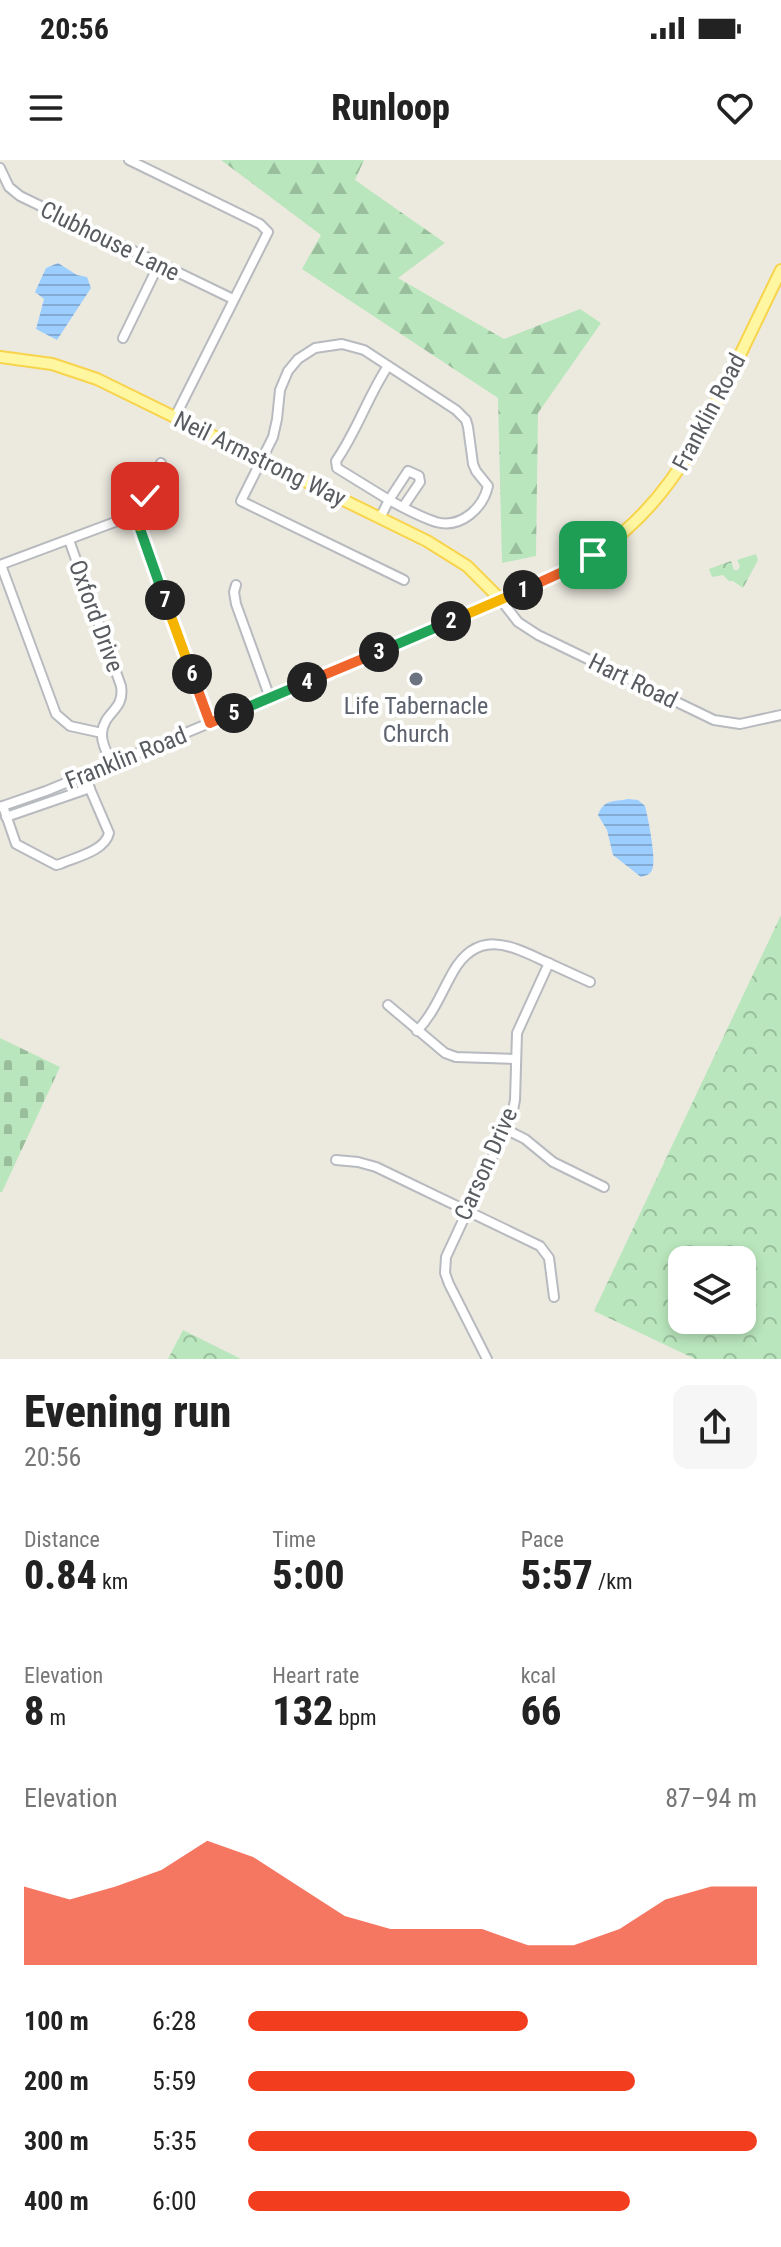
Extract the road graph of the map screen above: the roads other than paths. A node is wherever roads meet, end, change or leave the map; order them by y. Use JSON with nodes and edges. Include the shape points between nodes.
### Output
{"nodes":[{"id":1,"x":129,"y":160,"type":"edge"},
{"id":2,"x":0,"y":168,"type":"edge"},
{"id":3,"x":159,"y":264,"type":"junction"},
{"id":4,"x":781,"y":270,"type":"edge"},
{"id":5,"x":233,"y":299,"type":"junction"},
{"id":6,"x":123,"y":338,"type":"dead end"},
{"id":7,"x":0,"y":357,"type":"edge"},
{"id":8,"x":388,"y":366,"type":"junction"},
{"id":9,"x":175,"y":417,"type":"junction"},
{"id":10,"x":262,"y":460,"type":"junction"},
{"id":11,"x":161,"y":463,"type":"dead end"},
{"id":12,"x":389,"y":500,"type":"junction"},
{"id":13,"x":403,"y":507,"type":"junction"},
{"id":14,"x":133,"y":512,"type":"junction"},
{"id":15,"x":380,"y":518,"type":"junction"},
{"id":16,"x":69,"y":540,"type":"junction"},
{"id":17,"x":0,"y":565,"type":"edge"},
{"id":18,"x":404,"y":580,"type":"dead end"},
{"id":19,"x":236,"y":585,"type":"dead end"},
{"id":20,"x":501,"y":600,"type":"junction"},
{"id":21,"x":270,"y":698,"type":"junction"},
{"id":22,"x":781,"y":715,"type":"edge"},
{"id":23,"x":210,"y":723,"type":"junction"},
{"id":24,"x":102,"y":733,"type":"junction"},
{"id":25,"x":112,"y":764,"type":"junction"},
{"id":26,"x":84,"y":775,"type":"junction"},
{"id":27,"x":90,"y":788,"type":"junction"},
{"id":28,"x":2,"y":806,"type":"edge"},
{"id":29,"x":6,"y":817,"type":"junction"},
{"id":30,"x":549,"y":963,"type":"junction"},
{"id":31,"x":590,"y":982,"type":"dead end"},
{"id":32,"x":388,"y":1005,"type":"dead end"},
{"id":33,"x":417,"y":1031,"type":"junction"},
{"id":34,"x":515,"y":1059,"type":"junction"},
{"id":35,"x":505,"y":1129,"type":"junction"},
{"id":36,"x":336,"y":1160,"type":"dead end"},
{"id":37,"x":604,"y":1187,"type":"dead end"},
{"id":38,"x":467,"y":1210,"type":"junction"},
{"id":39,"x":554,"y":1297,"type":"dead end"},
{"id":40,"x":487,"y":1359,"type":"edge"}],
"edges":[{"from":1,"to":5,"type":"street","via":[[268,232]]},
{"from":2,"to":3,"type":"street","name":"Clubhouse Lane","via":[[20,196]]},
{"from":3,"to":5,"type":"street","name":"Clubhouse Lane"},
{"from":3,"to":6,"type":"street"},
{"from":4,"to":20,"type":"main road","name":"Franklin Road","via":[[695,444],[660,496],[593,555]]},
{"from":5,"to":9,"type":"street"},
{"from":7,"to":9,"type":"main road","name":"Neil Armstrong Way","via":[[72,370]]},
{"from":8,"to":10,"type":"street","via":[[364,350],[342,344],[315,348],[298,359],[283,380],[276,427]]},
{"from":8,"to":12,"type":"street","via":[[336,461],[337,468]]},
{"from":8,"to":13,"type":"street","via":[[466,420],[473,464],[488,486],[476,510],[451,523],[438,523]]},
{"from":9,"to":10,"type":"main road","name":"Neil Armstrong Way"},
{"from":10,"to":15,"type":"main road","name":"Neil Armstrong Way"},
{"from":10,"to":18,"type":"street","via":[[241,501]]},
{"from":11,"to":14,"type":"street"},
{"from":12,"to":13,"type":"street"},
{"from":12,"to":13,"type":"street","via":[[408,471],[414,473],[420,482]]},
{"from":12,"to":15,"type":"street"},
{"from":14,"to":16,"type":"street"},
{"from":14,"to":23,"type":"street"},
{"from":15,"to":20,"type":"main road","name":"Neil Armstrong Way","via":[[452,555]]},
{"from":16,"to":17,"type":"street"},
{"from":16,"to":24,"type":"street","name":"Oxford Drive","via":[[122,693]]},
{"from":17,"to":24,"type":"street","via":[[56,714],[70,726]]},
{"from":19,"to":21,"type":"street","via":[[236,604]]},
{"from":20,"to":21,"type":"street","name":"Franklin Road"},
{"from":20,"to":22,"type":"street","name":"Hart Road","via":[[524,627],[700,714],[733,724]]},
{"from":21,"to":23,"type":"street","name":"Franklin Road"},
{"from":23,"to":25,"type":"street","name":"Franklin Road"},
{"from":24,"to":25,"type":"street"},
{"from":25,"to":26,"type":"street","name":"Franklin Road"},
{"from":26,"to":27,"type":"street"},
{"from":26,"to":28,"type":"street","name":"Franklin Road"},
{"from":27,"to":29,"type":"street"},
{"from":27,"to":29,"type":"street","via":[[108,839],[60,864],[16,844]]},
{"from":28,"to":29,"type":"street"},
{"from":30,"to":31,"type":"street"},
{"from":30,"to":33,"type":"street","via":[[508,945],[474,950],[459,962]]},
{"from":30,"to":34,"type":"street","name":"Carson Drive","via":[[518,1029]]},
{"from":32,"to":33,"type":"street"},
{"from":33,"to":34,"type":"street","via":[[452,1056]]},
{"from":34,"to":35,"type":"street","name":"Carson Drive","via":[[514,1108]]},
{"from":35,"to":37,"type":"street","via":[[553,1162]]},
{"from":35,"to":38,"type":"street","name":"Carson Drive"},
{"from":36,"to":38,"type":"street","via":[[376,1167]]},
{"from":38,"to":39,"type":"street","via":[[543,1248]]},
{"from":38,"to":40,"type":"street","name":"Carson Drive","via":[[448,1250],[445,1273]]}]}
